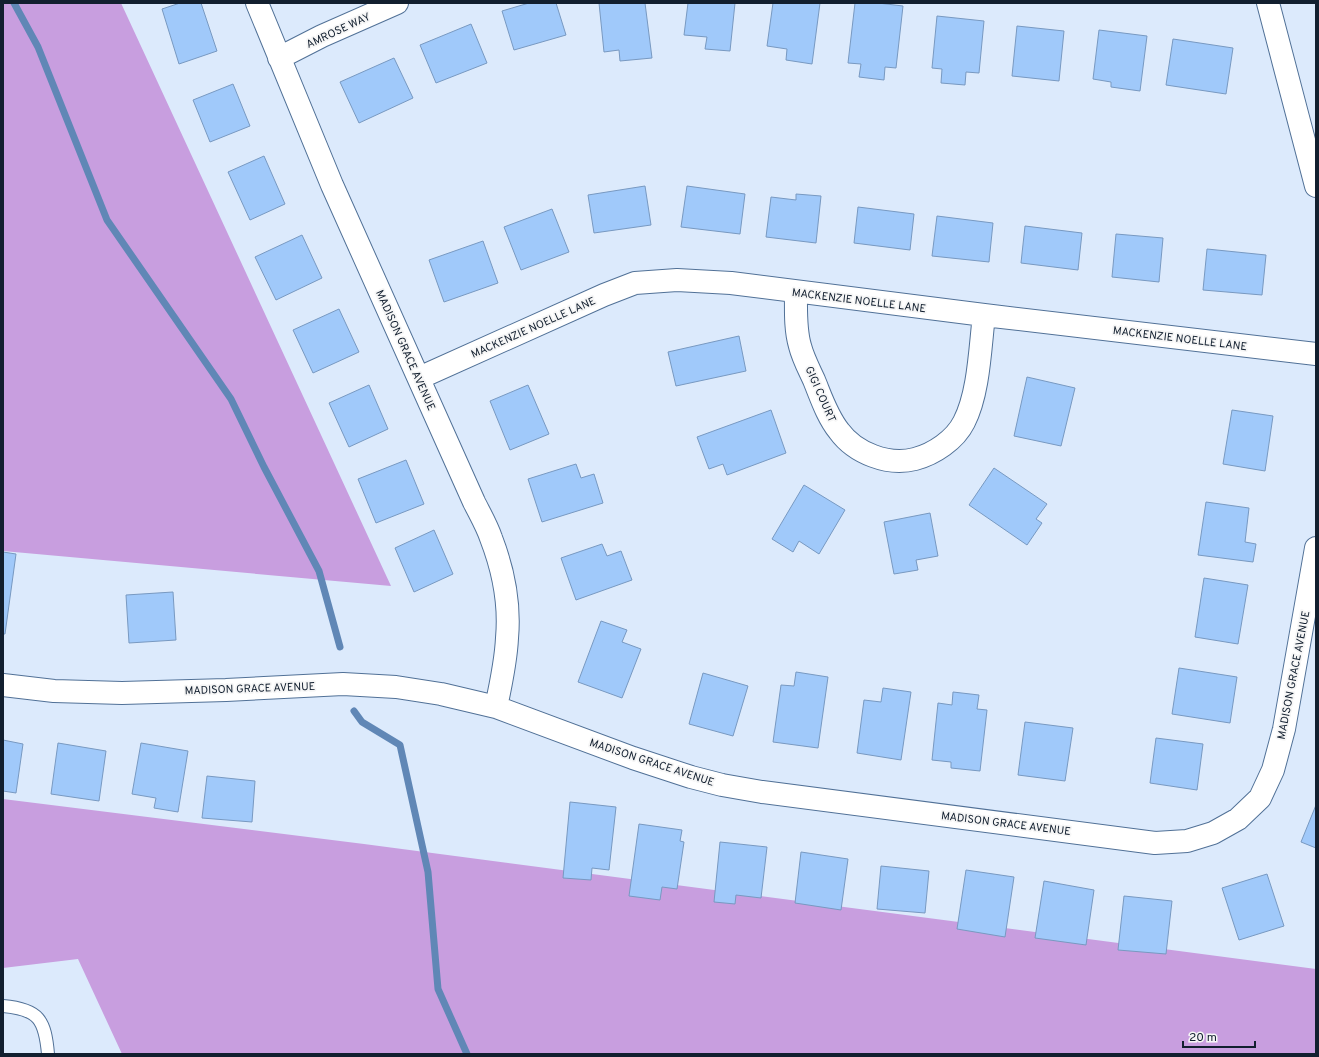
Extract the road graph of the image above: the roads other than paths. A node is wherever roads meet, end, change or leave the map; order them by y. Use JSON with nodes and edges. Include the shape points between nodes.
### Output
{"nodes":[{"id":1,"x":257,"y":3,"type":"edge"},
{"id":2,"x":397,"y":3,"type":"edge"},
{"id":3,"x":1268,"y":3,"type":"edge"},
{"id":4,"x":279,"y":58,"type":"junction"},
{"id":5,"x":1316,"y":186,"type":"edge"},
{"id":6,"x":796,"y":292,"type":"junction"},
{"id":7,"x":984,"y":315,"type":"junction"},
{"id":8,"x":1316,"y":354,"type":"edge"},
{"id":9,"x":419,"y":378,"type":"junction"},
{"id":10,"x":1316,"y":548,"type":"edge"},
{"id":11,"x":3,"y":685,"type":"edge"},
{"id":12,"x":496,"y":707,"type":"junction"},
{"id":13,"x":3,"y":1006,"type":"edge"},
{"id":14,"x":48,"y":1054,"type":"edge"}],
"edges":[{"from":1,"to":4,"type":"street","name":"MADISON GRACE AVENUE"},
{"from":2,"to":4,"type":"street","name":"AMROSE WAY"},
{"from":3,"to":5,"type":"street"},
{"from":4,"to":9,"type":"street","name":"MADISON GRACE AVENUE","via":[[332,185]]},
{"from":6,"to":7,"type":"street","name":"MACKENZIE NOELLE LANE"},
{"from":6,"to":7,"type":"street","name":"GIGI COURT","via":[[796,321],[800,346],[829,417],[855,446],[875,457],[890,461],[908,461],[938,450],[963,424],[974,394]]},
{"from":6,"to":9,"type":"street","name":"MACKENZIE NOELLE LANE","via":[[731,283],[677,280],[635,283]]},
{"from":7,"to":8,"type":"street","name":"MACKENZIE NOELLE LANE"},
{"from":9,"to":12,"type":"street","name":"MADISON GRACE AVENUE","via":[[491,537],[501,568],[508,637]]},
{"from":10,"to":12,"type":"street","name":"MADISON GRACE AVENUE","via":[[1284,729],[1273,770],[1260,798],[1238,819],[1213,833],[1187,841],[1155,842],[722,786],[633,758]]},
{"from":11,"to":12,"type":"street","name":"MADISON GRACE AVENUE","via":[[54,691],[122,693],[343,684],[396,687]]},
{"from":13,"to":14,"type":"lane","via":[[34,1014],[46,1034]]}]}
